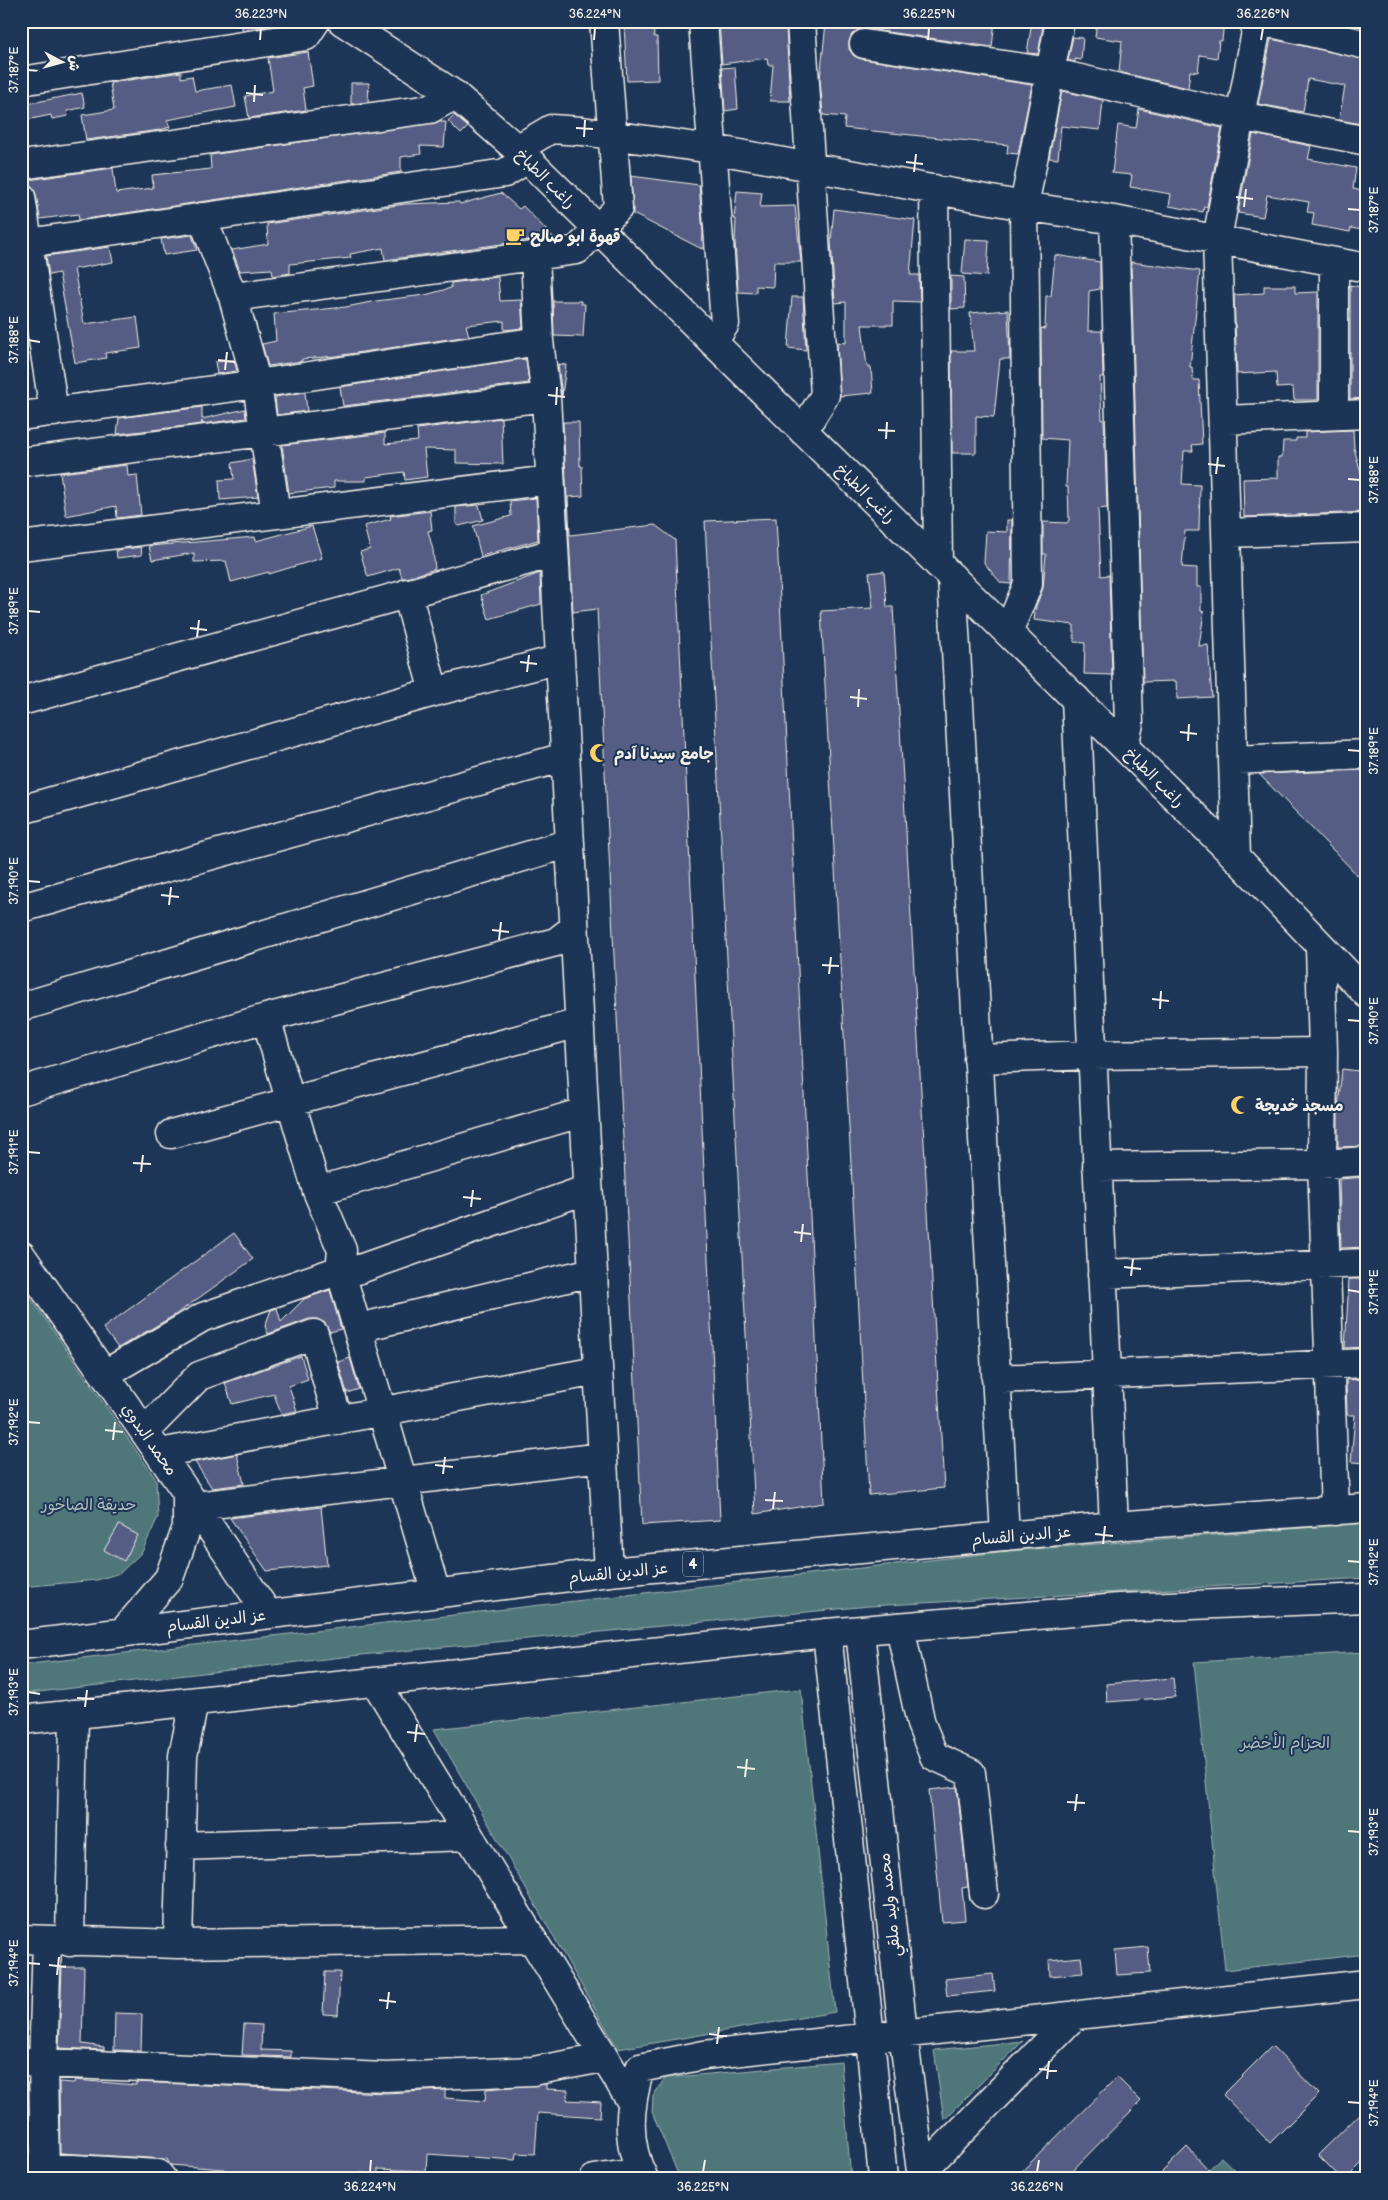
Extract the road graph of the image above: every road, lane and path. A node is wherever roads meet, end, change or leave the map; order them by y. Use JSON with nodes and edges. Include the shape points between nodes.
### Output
{"nodes":[{"id":1,"x":316,"y":21,"type":"edge"},
{"id":2,"x":342,"y":21,"type":"edge"},
{"id":3,"x":604,"y":21,"type":"edge"},
{"id":4,"x":703,"y":21,"type":"edge"},
{"id":5,"x":801,"y":21,"type":"edge"},
{"id":6,"x":1060,"y":21,"type":"edge"},
{"id":7,"x":1260,"y":21,"type":"edge"},
{"id":8,"x":1339,"y":30,"type":"edge"},
{"id":9,"x":864,"y":44,"type":"dead end"},
{"id":10,"x":1367,"y":45,"type":"edge"},
{"id":11,"x":1050,"y":72,"type":"junction"},
{"id":12,"x":21,"y":81,"type":"edge"},
{"id":13,"x":455,"y":95,"type":"junction"},
{"id":14,"x":1240,"y":116,"type":"junction"},
{"id":15,"x":612,"y":135,"type":"junction"},
{"id":16,"x":1367,"y":141,"type":"edge"},
{"id":17,"x":712,"y":149,"type":"junction"},
{"id":18,"x":522,"y":154,"type":"junction"},
{"id":19,"x":21,"y":166,"type":"edge"},
{"id":20,"x":810,"y":167,"type":"junction"},
{"id":21,"x":934,"y":190,"type":"junction"},
{"id":22,"x":21,"y":197,"type":"edge"},
{"id":23,"x":1024,"y":206,"type":"junction"},
{"id":24,"x":202,"y":217,"type":"junction"},
{"id":25,"x":1114,"y":220,"type":"junction"},
{"id":26,"x":598,"y":229,"type":"junction"},
{"id":27,"x":1217,"y":239,"type":"junction"},
{"id":28,"x":25,"y":243,"type":"edge"},
{"id":29,"x":534,"y":255,"type":"junction"},
{"id":30,"x":1334,"y":262,"type":"junction"},
{"id":31,"x":1367,"y":268,"type":"edge"},
{"id":32,"x":233,"y":297,"type":"junction"},
{"id":33,"x":31,"y":325,"type":"edge"},
{"id":34,"x":539,"y":341,"type":"junction"},
{"id":35,"x":713,"y":342,"type":"junction"},
{"id":36,"x":257,"y":384,"type":"junction"},
{"id":37,"x":546,"y":397,"type":"junction"},
{"id":38,"x":54,"y":412,"type":"junction"},
{"id":39,"x":1367,"y":414,"type":"edge"},
{"id":40,"x":1334,"y":415,"type":"junction"},
{"id":41,"x":21,"y":416,"type":"edge"},
{"id":42,"x":1223,"y":420,"type":"junction"},
{"id":43,"x":803,"y":431,"type":"junction"},
{"id":44,"x":265,"y":432,"type":"junction"},
{"id":45,"x":21,"y":462,"type":"edge"},
{"id":46,"x":550,"y":480,"type":"junction"},
{"id":47,"x":276,"y":514,"type":"junction"},
{"id":48,"x":1367,"y":528,"type":"edge"},
{"id":49,"x":1226,"y":533,"type":"junction"},
{"id":50,"x":21,"y":546,"type":"edge"},
{"id":51,"x":554,"y":552,"type":"junction"},
{"id":52,"x":945,"y":570,"type":"junction"},
{"id":53,"x":407,"y":593,"type":"junction"},
{"id":54,"x":1008,"y":632,"type":"junction"},
{"id":55,"x":560,"y":659,"type":"junction"},
{"id":56,"x":434,"y":692,"type":"junction"},
{"id":57,"x":1076,"y":699,"type":"junction"},
{"id":58,"x":21,"y":701,"type":"edge"},
{"id":59,"x":1124,"y":746,"type":"junction"},
{"id":60,"x":1367,"y":754,"type":"edge"},
{"id":61,"x":565,"y":757,"type":"junction"},
{"id":62,"x":1233,"y":760,"type":"junction"},
{"id":63,"x":21,"y":810,"type":"edge"},
{"id":64,"x":570,"y":843,"type":"junction"},
{"id":65,"x":1236,"y":857,"type":"junction"},
{"id":66,"x":21,"y":908,"type":"edge"},
{"id":67,"x":574,"y":928,"type":"junction"},
{"id":68,"x":1320,"y":947,"type":"junction"},
{"id":69,"x":1367,"y":994,"type":"edge"},
{"id":70,"x":21,"y":1007,"type":"edge"},
{"id":71,"x":266,"y":1018,"type":"junction"},
{"id":72,"x":579,"y":1023,"type":"junction"},
{"id":73,"x":1323,"y":1052,"type":"junction"},
{"id":74,"x":1092,"y":1055,"type":"junction"},
{"id":75,"x":978,"y":1060,"type":"junction"},
{"id":76,"x":21,"y":1090,"type":"edge"},
{"id":77,"x":291,"y":1101,"type":"junction"},
{"id":78,"x":584,"y":1112,"type":"junction"},
{"id":79,"x":170,"y":1134,"type":"dead end"},
{"id":80,"x":1367,"y":1160,"type":"edge"},
{"id":81,"x":1322,"y":1164,"type":"junction"},
{"id":82,"x":1098,"y":1167,"type":"junction"},
{"id":83,"x":588,"y":1189,"type":"junction"},
{"id":84,"x":317,"y":1192,"type":"junction"},
{"id":85,"x":21,"y":1255,"type":"edge"},
{"id":86,"x":1367,"y":1263,"type":"edge"},
{"id":87,"x":1326,"y":1265,"type":"junction"},
{"id":88,"x":340,"y":1270,"type":"junction"},
{"id":89,"x":592,"y":1272,"type":"junction"},
{"id":90,"x":1102,"y":1274,"type":"junction"},
{"id":91,"x":360,"y":1335,"type":"junction"},
{"id":92,"x":1367,"y":1363,"type":"edge"},
{"id":93,"x":1329,"y":1365,"type":"junction"},
{"id":94,"x":597,"y":1371,"type":"junction"},
{"id":95,"x":105,"y":1374,"type":"junction"},
{"id":96,"x":1107,"y":1374,"type":"junction"},
{"id":97,"x":996,"y":1378,"type":"junction"},
{"id":98,"x":382,"y":1411,"type":"junction"},
{"id":99,"x":338,"y":1420,"type":"junction"},
{"id":100,"x":145,"y":1431,"type":"junction"},
{"id":101,"x":160,"y":1453,"type":"junction"},
{"id":102,"x":602,"y":1457,"type":"junction"},
{"id":103,"x":403,"y":1481,"type":"junction"},
{"id":104,"x":192,"y":1500,"type":"junction"},
{"id":105,"x":1367,"y":1508,"type":"edge"},
{"id":106,"x":1335,"y":1511,"type":"junction"},
{"id":107,"x":1114,"y":1526,"type":"junction"},
{"id":108,"x":1005,"y":1536,"type":"junction"},
{"id":109,"x":609,"y":1572,"type":"junction"},
{"id":110,"x":436,"y":1593,"type":"junction"},
{"id":111,"x":1367,"y":1598,"type":"edge"},
{"id":112,"x":268,"y":1614,"type":"junction"},
{"id":113,"x":900,"y":1627,"type":"junction"},
{"id":114,"x":860,"y":1630,"type":"junction"},
{"id":115,"x":123,"y":1632,"type":"junction"},
{"id":116,"x":827,"y":1633,"type":"junction"},
{"id":117,"x":21,"y":1645,"type":"edge"},
{"id":118,"x":376,"y":1683,"type":"junction"},
{"id":119,"x":194,"y":1702,"type":"junction"},
{"id":120,"x":74,"y":1714,"type":"junction"},
{"id":121,"x":21,"y":1720,"type":"edge"},
{"id":122,"x":469,"y":1836,"type":"junction"},
{"id":123,"x":180,"y":1846,"type":"junction"},
{"id":124,"x":984,"y":1894,"type":"dead end"},
{"id":125,"x":532,"y":1939,"type":"junction"},
{"id":126,"x":46,"y":1941,"type":"edge"},
{"id":127,"x":178,"y":1944,"type":"junction"},
{"id":128,"x":1367,"y":1984,"type":"edge"},
{"id":129,"x":1075,"y":2015,"type":"junction"},
{"id":130,"x":903,"y":2033,"type":"junction"},
{"id":131,"x":870,"y":2037,"type":"junction"},
{"id":132,"x":603,"y":2058,"type":"junction"},
{"id":133,"x":32,"y":2063,"type":"edge"},
{"id":134,"x":631,"y":2101,"type":"junction"},
{"id":135,"x":37,"y":2170,"type":"edge"},
{"id":136,"x":642,"y":2175,"type":"edge"},
{"id":137,"x":921,"y":2175,"type":"edge"},
{"id":138,"x":162,"y":2179,"type":"edge"},
{"id":139,"x":594,"y":2179,"type":"edge"},
{"id":140,"x":882,"y":2179,"type":"edge"}],
"edges":[{"from":1,"to":12,"type":"main road","via":[[306,36]]},
{"from":2,"to":13,"type":"main road","name":"راغب الطباخ"},
{"from":3,"to":15,"type":"main road"},
{"from":4,"to":17,"type":"main road"},
{"from":5,"to":20,"type":"main road"},
{"from":6,"to":11,"type":"main road"},
{"from":7,"to":8,"type":"main road"},
{"from":7,"to":14,"type":"main road"},
{"from":8,"to":10,"type":"main road"},
{"from":9,"to":11,"type":"main road"},
{"from":11,"to":14,"type":"main road"},
{"from":11,"to":23,"type":"main road"},
{"from":13,"to":18,"type":"main road","name":"راغب الطباخ"},
{"from":13,"to":19,"type":"main road","via":[[430,110]]},
{"from":14,"to":16,"type":"main road"},
{"from":14,"to":27,"type":"main road"},
{"from":15,"to":17,"type":"main road"},
{"from":15,"to":18,"type":"main road","via":[[551,129]]},
{"from":15,"to":26,"type":"main road","via":[[618,208]]},
{"from":17,"to":20,"type":"main road"},
{"from":17,"to":35,"type":"main road","via":[[724,324]]},
{"from":18,"to":24,"type":"main road","via":[[506,173]]},
{"from":18,"to":26,"type":"main road","name":"راغب الطباخ"},
{"from":20,"to":21,"type":"main road"},
{"from":20,"to":43,"type":"main road","via":[[825,395]]},
{"from":21,"to":23,"type":"main road"},
{"from":21,"to":52,"type":"main road"},
{"from":22,"to":28,"type":"main road"},
{"from":23,"to":25,"type":"main road"},
{"from":23,"to":54,"type":"main road","via":[[1028,584]]},
{"from":24,"to":28,"type":"main road"},
{"from":24,"to":32,"type":"main road"},
{"from":25,"to":27,"type":"main road"},
{"from":25,"to":59,"type":"main road","via":[[1129,724]]},
{"from":26,"to":29,"type":"main road","via":[[577,250]]},
{"from":26,"to":35,"type":"main road","name":"راغب الطباخ"},
{"from":27,"to":30,"type":"main road"},
{"from":27,"to":42,"type":"main road"},
{"from":28,"to":33,"type":"main road"},
{"from":29,"to":32,"type":"main road"},
{"from":29,"to":34,"type":"main road"},
{"from":30,"to":31,"type":"main road"},
{"from":30,"to":40,"type":"main road"},
{"from":32,"to":36,"type":"main road"},
{"from":33,"to":38,"type":"main road"},
{"from":34,"to":36,"type":"main road"},
{"from":34,"to":37,"type":"main road"},
{"from":35,"to":43,"type":"main road","name":"راغب الطباخ"},
{"from":36,"to":38,"type":"main road"},
{"from":36,"to":44,"type":"main road"},
{"from":37,"to":44,"type":"main road"},
{"from":37,"to":46,"type":"main road"},
{"from":38,"to":41,"type":"main road"},
{"from":39,"to":40,"type":"main road"},
{"from":40,"to":42,"type":"main road"},
{"from":42,"to":49,"type":"main road"},
{"from":43,"to":52,"type":"main road","name":"راغب الطباخ"},
{"from":44,"to":45,"type":"main road"},
{"from":44,"to":47,"type":"main road"},
{"from":46,"to":47,"type":"main road"},
{"from":46,"to":51,"type":"main road"},
{"from":47,"to":50,"type":"main road"},
{"from":48,"to":49,"type":"main road"},
{"from":49,"to":62,"type":"main road"},
{"from":51,"to":53,"type":"main road"},
{"from":51,"to":55,"type":"main road"},
{"from":52,"to":54,"type":"main road","name":"راغب الطباخ"},
{"from":52,"to":75,"type":"main road"},
{"from":53,"to":56,"type":"main road"},
{"from":53,"to":58,"type":"main road"},
{"from":54,"to":57,"type":"main road","name":"راغب الطباخ"},
{"from":55,"to":56,"type":"main road"},
{"from":55,"to":61,"type":"main road"},
{"from":56,"to":63,"type":"main road"},
{"from":57,"to":59,"type":"main road","name":"راغب الطباخ"},
{"from":57,"to":74,"type":"main road"},
{"from":59,"to":65,"type":"main road","name":"راغب الطباخ"},
{"from":60,"to":62,"type":"main road"},
{"from":61,"to":64,"type":"main road"},
{"from":61,"to":66,"type":"main road"},
{"from":62,"to":65,"type":"main road"},
{"from":64,"to":67,"type":"main road"},
{"from":64,"to":70,"type":"main road"},
{"from":65,"to":68,"type":"main road","name":"راغب الطباخ"},
{"from":67,"to":71,"type":"main road","via":[[556,942]]},
{"from":67,"to":72,"type":"main road"},
{"from":68,"to":69,"type":"main road","name":"راغب الطباخ"},
{"from":68,"to":73,"type":"main road"},
{"from":71,"to":76,"type":"main road"},
{"from":71,"to":77,"type":"main road"},
{"from":72,"to":77,"type":"main road"},
{"from":72,"to":78,"type":"main road"},
{"from":73,"to":74,"type":"main road"},
{"from":73,"to":81,"type":"main road"},
{"from":74,"to":75,"type":"main road"},
{"from":74,"to":82,"type":"main road"},
{"from":75,"to":97,"type":"main road"},
{"from":77,"to":79,"type":"main road"},
{"from":77,"to":84,"type":"main road"},
{"from":78,"to":83,"type":"main road"},
{"from":78,"to":84,"type":"main road"},
{"from":80,"to":81,"type":"main road"},
{"from":81,"to":82,"type":"main road"},
{"from":81,"to":87,"type":"main road"},
{"from":82,"to":90,"type":"main road"},
{"from":83,"to":88,"type":"main road","via":[[354,1271]]},
{"from":83,"to":89,"type":"main road"},
{"from":84,"to":88,"type":"main road","via":[[342,1250]]},
{"from":85,"to":95,"type":"main road","name":"محمد البدوي"},
{"from":86,"to":87,"type":"main road"},
{"from":87,"to":90,"type":"main road"},
{"from":87,"to":93,"type":"main road"},
{"from":88,"to":91,"type":"main road"},
{"from":88,"to":95,"type":"main road","via":[[203,1317]]},
{"from":89,"to":91,"type":"main road","via":[[371,1325]]},
{"from":89,"to":94,"type":"main road"},
{"from":90,"to":96,"type":"main road"},
{"from":91,"to":98,"type":"main road"},
{"from":92,"to":93,"type":"main road"},
{"from":93,"to":96,"type":"main road"},
{"from":93,"to":106,"type":"main road"},
{"from":94,"to":98,"type":"main road"},
{"from":94,"to":102,"type":"main road"},
{"from":95,"to":100,"type":"main road","name":"محمد البدوي"},
{"from":96,"to":97,"type":"main road"},
{"from":96,"to":107,"type":"main road"},
{"from":97,"to":108,"type":"main road"},
{"from":98,"to":99,"type":"main road"},
{"from":98,"to":103,"type":"main road"},
{"from":99,"to":100,"type":"main road","via":[[314,1334],[199,1376]]},
{"from":99,"to":101,"type":"main road"},
{"from":100,"to":101,"type":"main road","name":"محمد البدوي"},
{"from":101,"to":104,"type":"main road","name":"محمد البدوي"},
{"from":102,"to":103,"type":"main road"},
{"from":102,"to":109,"type":"main road"},
{"from":103,"to":104,"type":"main road"},
{"from":103,"to":110,"type":"main road"},
{"from":104,"to":112,"type":"main road"},
{"from":104,"to":115,"type":"main road","name":"محمد البدوي","via":[[187,1527],[168,1578]]},
{"from":105,"to":106,"type":"main road","name":"عز الدين القسام","number":"4"},
{"from":106,"to":107,"type":"main road","name":"عز الدين القسام","number":"4"},
{"from":107,"to":108,"type":"main road","name":"عز الدين القسام","number":"4"},
{"from":108,"to":109,"type":"main road","name":"عز الدين القسام","number":"4"},
{"from":109,"to":110,"type":"main road","name":"عز الدين القسام","number":"4"},
{"from":110,"to":112,"type":"main road","name":"عز الدين القسام","number":"4"},
{"from":111,"to":113,"type":"main road","via":[[1118,1608]]},
{"from":112,"to":115,"type":"main road","name":"عز الدين القسام","number":"4"},
{"from":113,"to":114,"type":"main road"},
{"from":113,"to":124,"type":"main road","via":[[921,1724],[934,1756],[971,1773]]},
{"from":114,"to":116,"type":"main road"},
{"from":114,"to":130,"type":"main road","name":"محمد وليد ملقي"},
{"from":115,"to":117,"type":"main road","name":"عز الدين القسام","number":"4"},
{"from":116,"to":118,"type":"main road"},
{"from":116,"to":131,"type":"main road","name":"محمد وليد ملقي"},
{"from":118,"to":119,"type":"main road"},
{"from":118,"to":122,"type":"main road"},
{"from":119,"to":120,"type":"main road"},
{"from":119,"to":123,"type":"main road","via":[[183,1756]]},
{"from":120,"to":121,"type":"main road"},
{"from":120,"to":126,"type":"main road"},
{"from":122,"to":123,"type":"main road"},
{"from":122,"to":125,"type":"main road"},
{"from":123,"to":127,"type":"main road"},
{"from":125,"to":127,"type":"main road"},
{"from":125,"to":132,"type":"main road"},
{"from":126,"to":127,"type":"main road"},
{"from":126,"to":133,"type":"main road"},
{"from":128,"to":129,"type":"main road"},
{"from":129,"to":130,"type":"main road"},
{"from":129,"to":137,"type":"main road"},
{"from":130,"to":131,"type":"main road"},
{"from":130,"to":137,"type":"main road","name":"محمد وليد ملقي"},
{"from":131,"to":134,"type":"main road","via":[[704,2055],[640,2068]]},
{"from":131,"to":140,"type":"main road","name":"محمد وليد ملقي"},
{"from":132,"to":133,"type":"main road","via":[[533,2071],[386,2077]]},
{"from":132,"to":134,"type":"main road"},
{"from":133,"to":135,"type":"main road"},
{"from":134,"to":136,"type":"main road","via":[[629,2128]]},
{"from":135,"to":138,"type":"main road","via":[[158,2174]]},
{"from":136,"to":139,"type":"main road"}]}
